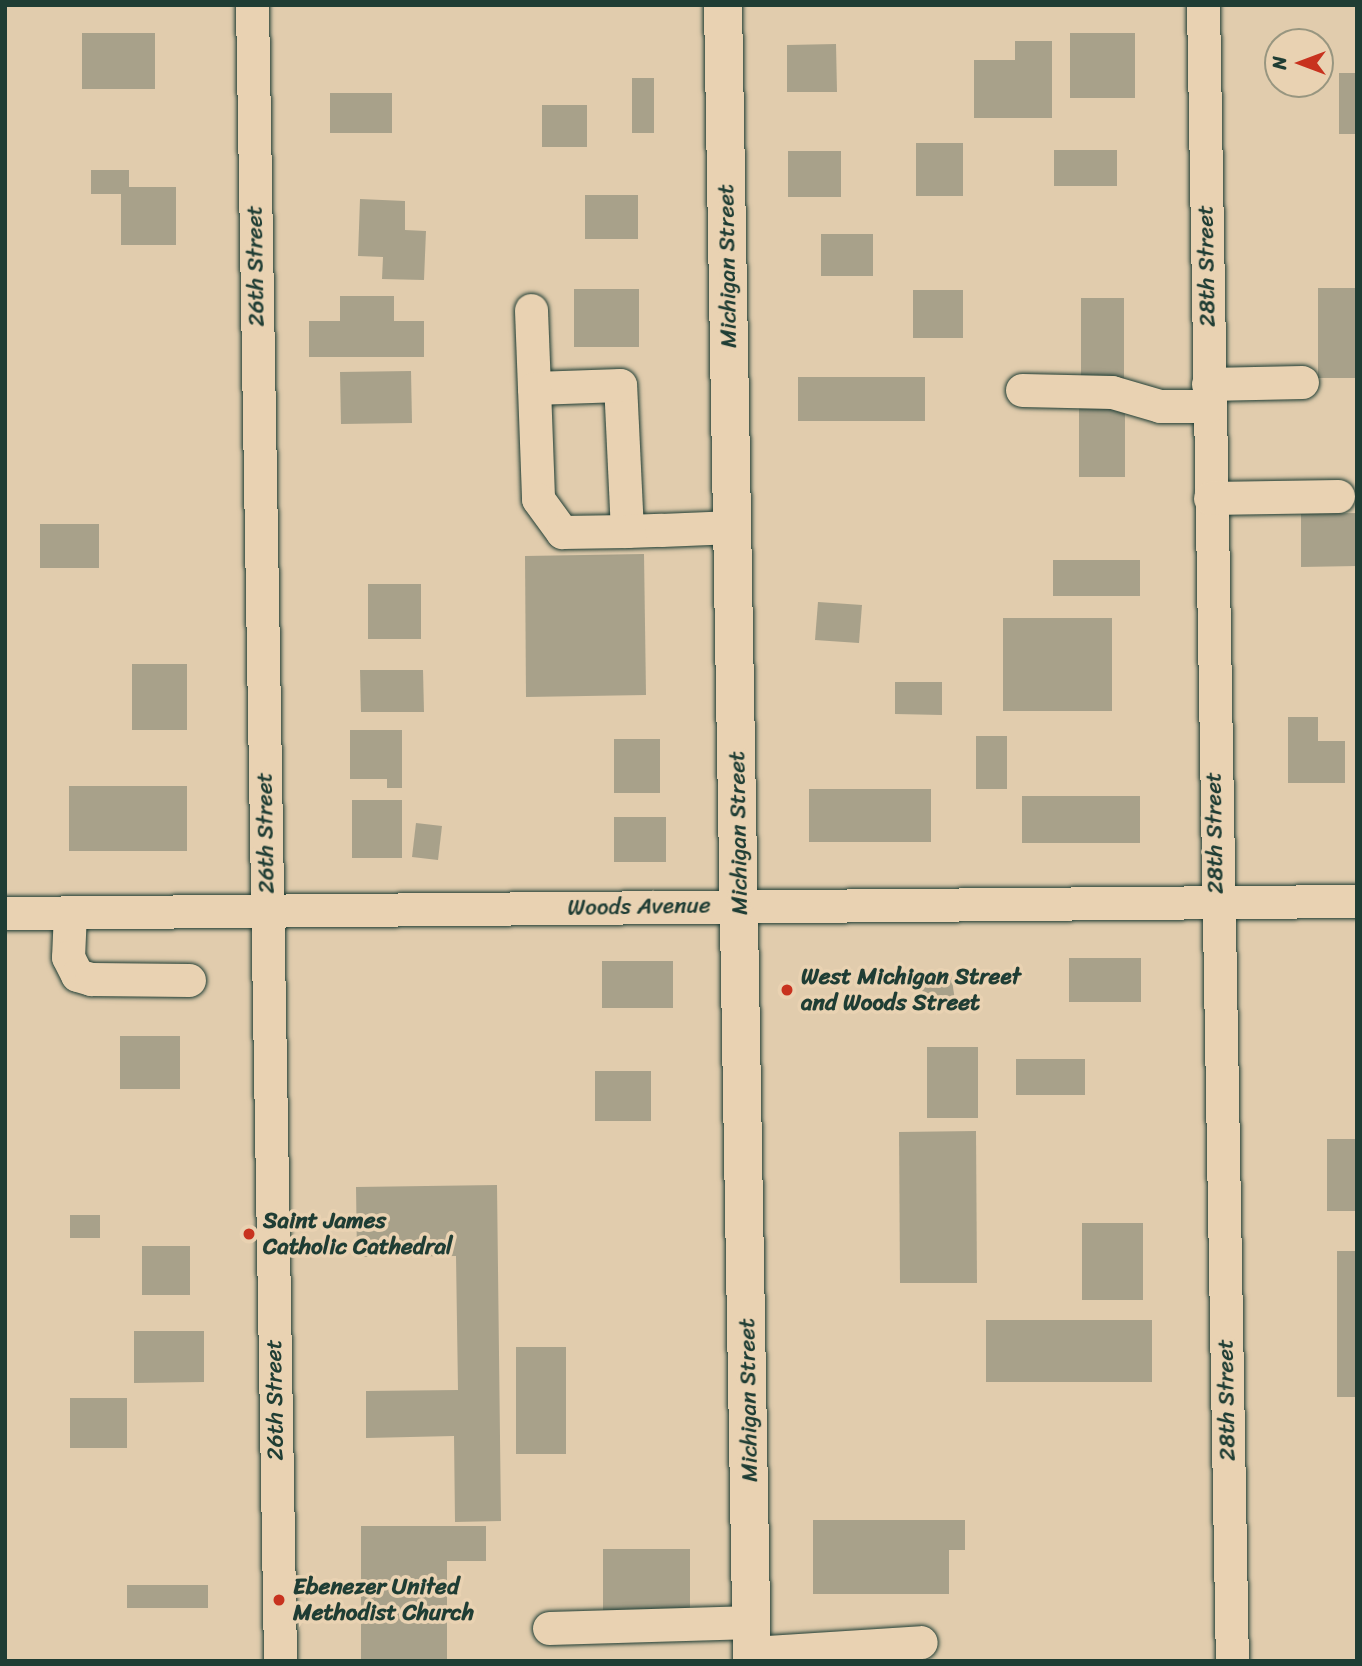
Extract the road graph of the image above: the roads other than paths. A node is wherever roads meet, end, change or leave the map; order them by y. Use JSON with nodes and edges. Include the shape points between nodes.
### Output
{"nodes":[{"id":1,"x":252,"y":5,"type":"edge"},
{"id":2,"x":723,"y":5,"type":"edge"},
{"id":3,"x":1203,"y":5,"type":"edge"},
{"id":4,"x":531,"y":310,"type":"dead end"},
{"id":5,"x":1302,"y":383,"type":"dead end"},
{"id":6,"x":534,"y":388,"type":"junction"},
{"id":7,"x":1022,"y":390,"type":"dead end"},
{"id":8,"x":1209,"y":395,"type":"junction"},
{"id":9,"x":1338,"y":496,"type":"dead end"},
{"id":10,"x":1210,"y":498,"type":"junction"},
{"id":11,"x":733,"y":527,"type":"junction"},
{"id":12,"x":627,"y":531,"type":"junction"},
{"id":13,"x":1216,"y":901,"type":"junction"},
{"id":14,"x":1357,"y":901,"type":"edge"},
{"id":15,"x":740,"y":906,"type":"junction"},
{"id":16,"x":267,"y":909,"type":"junction"},
{"id":17,"x":71,"y":912,"type":"junction"},
{"id":18,"x":5,"y":913,"type":"edge"},
{"id":19,"x":189,"y":980,"type":"dead end"},
{"id":20,"x":549,"y":1628,"type":"dead end"},
{"id":21,"x":921,"y":1642,"type":"dead end"},
{"id":22,"x":753,"y":1645,"type":"edge"},
{"id":23,"x":280,"y":1661,"type":"edge"},
{"id":24,"x":1232,"y":1661,"type":"edge"}],
"edges":[{"from":1,"to":16,"type":"street","name":"26th Street"},
{"from":2,"to":11,"type":"main road","name":"Michigan Street"},
{"from":3,"to":8,"type":"street","name":"28th Street"},
{"from":4,"to":6,"type":"street"},
{"from":5,"to":8,"type":"street"},
{"from":6,"to":12,"type":"street","via":[[538,499],[562,533]]},
{"from":6,"to":12,"type":"street","via":[[620,385]]},
{"from":7,"to":8,"type":"street","via":[[1112,392],[1160,405]]},
{"from":8,"to":10,"type":"street","name":"28th Street"},
{"from":9,"to":10,"type":"street"},
{"from":10,"to":13,"type":"street","name":"28th Street"},
{"from":11,"to":12,"type":"street"},
{"from":11,"to":15,"type":"main road","name":"Michigan Street"},
{"from":13,"to":14,"type":"street","name":"Woods Avenue"},
{"from":13,"to":15,"type":"street","name":"Woods Avenue"},
{"from":13,"to":24,"type":"street","name":"28th Street"},
{"from":15,"to":16,"type":"street","name":"Woods Avenue"},
{"from":15,"to":22,"type":"main road","name":"Michigan Street"},
{"from":16,"to":17,"type":"street","name":"Woods Avenue"},
{"from":16,"to":23,"type":"street","name":"26th Street"},
{"from":17,"to":18,"type":"street","name":"Woods Avenue"},
{"from":17,"to":19,"type":"street","via":[[68,957],[77,975]]},
{"from":20,"to":22,"type":"street"},
{"from":21,"to":22,"type":"street"}]}
